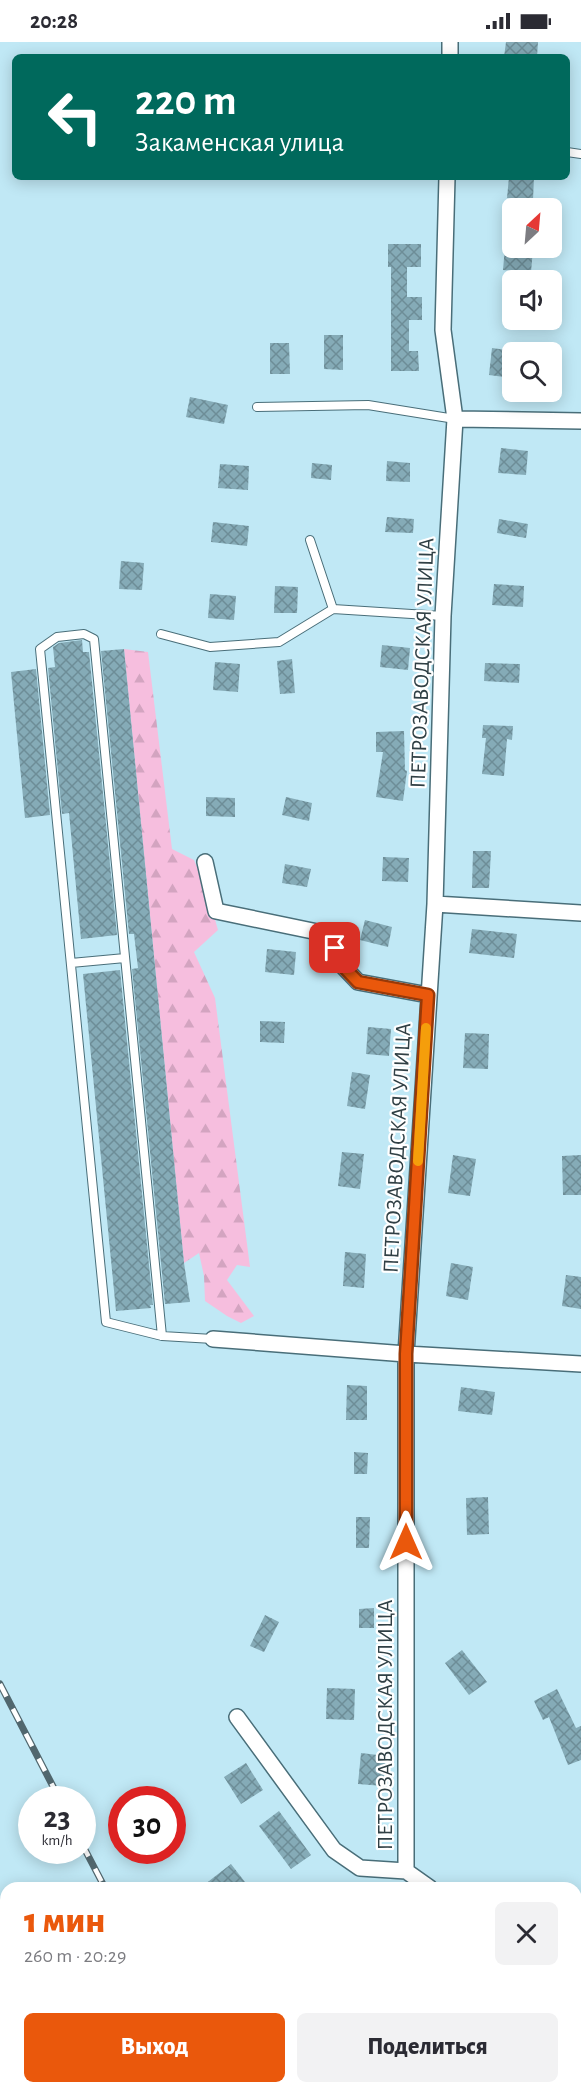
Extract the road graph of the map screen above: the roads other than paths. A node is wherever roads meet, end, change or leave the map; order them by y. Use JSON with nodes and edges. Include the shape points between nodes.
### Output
{"nodes":[{"id":1,"x":447,"y":180,"type":"edge"},
{"id":2,"x":256,"y":407,"type":"dead end"},
{"id":3,"x":455,"y":419,"type":"junction"},
{"id":4,"x":581,"y":421,"type":"edge"},
{"id":5,"x":310,"y":540,"type":"dead end"},
{"id":6,"x":333,"y":609,"type":"junction"},
{"id":7,"x":443,"y":616,"type":"junction"},
{"id":8,"x":161,"y":634,"type":"dead end"},
{"id":9,"x":205,"y":862,"type":"dead end"},
{"id":10,"x":435,"y":904,"type":"junction"},
{"id":11,"x":581,"y":913,"type":"edge"},
{"id":12,"x":125,"y":958,"type":"junction"},
{"id":13,"x":71,"y":963,"type":"junction"},
{"id":14,"x":428,"y":995,"type":"junction"},
{"id":15,"x":162,"y":1336,"type":"junction"},
{"id":16,"x":213,"y":1339,"type":"joint"},
{"id":17,"x":406,"y":1354,"type":"junction"},
{"id":18,"x":581,"y":1364,"type":"edge"},
{"id":19,"x":237,"y":1717,"type":"dead end"},
{"id":20,"x":406,"y":1871,"type":"junction"},
{"id":21,"x":422,"y":1882,"type":"edge"}],
"edges":[{"from":1,"to":3,"type":"street","name":"ПЕТРОЗАВОДСКАЯ УЛИЦА","via":[[443,330]]},
{"from":2,"to":3,"type":"lane","via":[[368,405]]},
{"from":3,"to":4,"type":"street"},
{"from":3,"to":7,"type":"street","name":"ПЕТРОЗАВОДСКАЯ УЛИЦА"},
{"from":5,"to":6,"type":"lane"},
{"from":6,"to":7,"type":"lane"},
{"from":6,"to":8,"type":"lane","via":[[279,642],[210,647]]},
{"from":7,"to":10,"type":"street","name":"ПЕТРОЗАВОДСКАЯ УЛИЦА"},
{"from":9,"to":14,"type":"street","via":[[216,911],[332,935],[338,961],[358,982]]},
{"from":10,"to":11,"type":"street"},
{"from":10,"to":14,"type":"street","name":"ПЕТРОЗАВОДСКАЯ УЛИЦА"},
{"from":12,"to":13,"type":"lane"},
{"from":12,"to":13,"type":"lane","via":[[94,639],[84,634],[57,637],[40,649]]},
{"from":12,"to":15,"type":"lane"},
{"from":13,"to":15,"type":"lane","via":[[106,1322]]},
{"from":14,"to":17,"type":"street","name":"ПЕТРОЗАВОДСКАЯ УЛИЦА"},
{"from":15,"to":16,"type":"lane"},
{"from":16,"to":17,"type":"street"},
{"from":17,"to":18,"type":"street"},
{"from":17,"to":20,"type":"street","name":"ПЕТРОЗАВОДСКАЯ УЛИЦА"},
{"from":19,"to":20,"type":"street","via":[[334,1851],[360,1868]]},
{"from":20,"to":21,"type":"street"}]}
